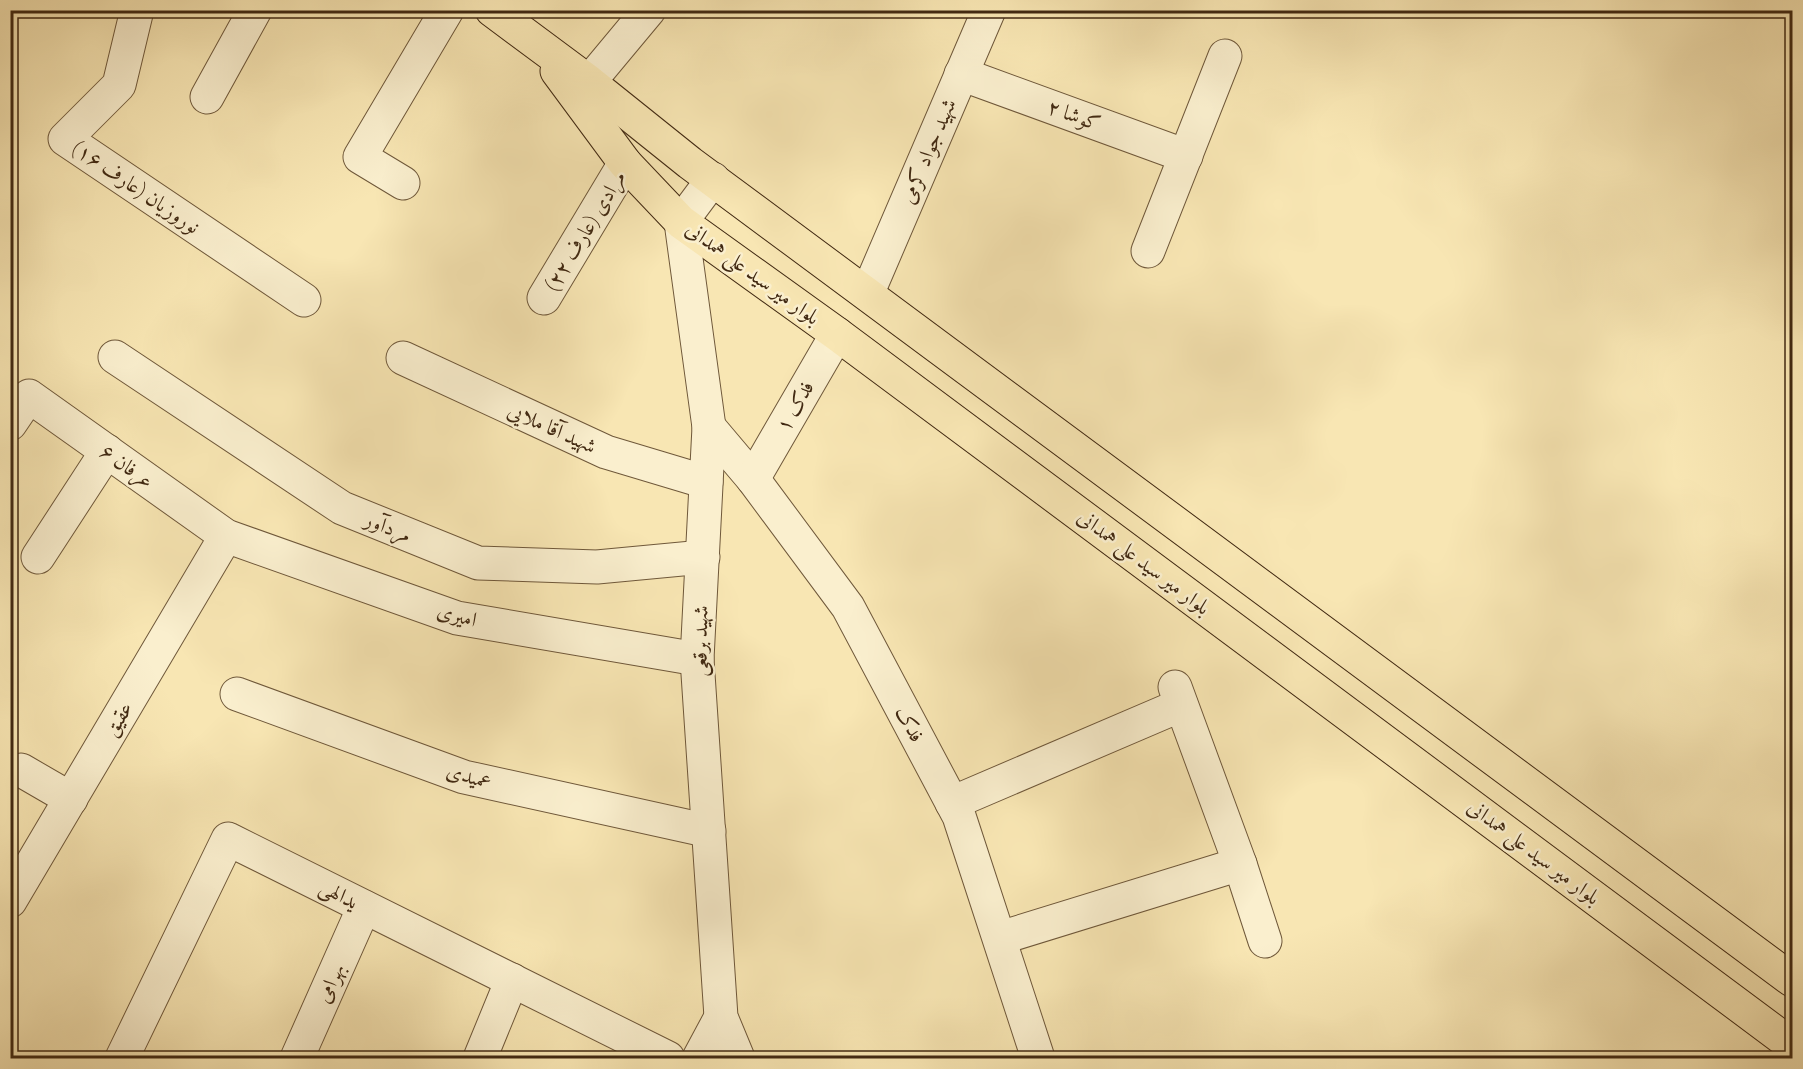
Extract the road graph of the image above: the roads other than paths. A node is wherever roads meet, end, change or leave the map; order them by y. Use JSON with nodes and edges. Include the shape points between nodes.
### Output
{"nodes":[{"id":1,"x":255,"y":10,"type":"edge"},
{"id":2,"x":447,"y":10,"type":"edge"},
{"id":3,"x":492,"y":10,"type":"edge"},
{"id":4,"x":649,"y":10,"type":"edge"},
{"id":5,"x":989,"y":10,"type":"edge"},
{"id":6,"x":126,"y":16,"type":"edge"},
{"id":7,"x":534,"y":41,"type":"junction"},
{"id":8,"x":1225,"y":56,"type":"dead end"},
{"id":9,"x":961,"y":74,"type":"junction"},
{"id":10,"x":589,"y":82,"type":"junction"},
{"id":11,"x":207,"y":97,"type":"dead end"},
{"id":12,"x":1186,"y":156,"type":"junction"},
{"id":13,"x":625,"y":163,"type":"junction"},
{"id":14,"x":713,"y":179,"type":"junction"},
{"id":15,"x":403,"y":183,"type":"dead end"},
{"id":16,"x":681,"y":222,"type":"junction"},
{"id":17,"x":1148,"y":251,"type":"dead end"},
{"id":18,"x":868,"y":292,"type":"junction"},
{"id":19,"x":544,"y":298,"type":"dead end"},
{"id":20,"x":304,"y":300,"type":"dead end"},
{"id":21,"x":837,"y":334,"type":"junction"},
{"id":22,"x":115,"y":357,"type":"dead end"},
{"id":23,"x":403,"y":358,"type":"dead end"},
{"id":24,"x":10,"y":424,"type":"edge"},
{"id":25,"x":710,"y":427,"type":"junction"},
{"id":26,"x":107,"y":451,"type":"junction"},
{"id":27,"x":1096,"y":462,"type":"junction"},
{"id":28,"x":753,"y":479,"type":"junction"},
{"id":29,"x":706,"y":482,"type":"junction"},
{"id":30,"x":1066,"y":504,"type":"junction"},
{"id":31,"x":226,"y":536,"type":"junction"},
{"id":32,"x":38,"y":557,"type":"dead end"},
{"id":33,"x":703,"y":557,"type":"junction"},
{"id":34,"x":698,"y":659,"type":"junction"},
{"id":35,"x":237,"y":694,"type":"dead end"},
{"id":36,"x":21,"y":770,"type":"dead end"},
{"id":37,"x":71,"y":799,"type":"junction"},
{"id":38,"x":952,"y":802,"type":"junction"},
{"id":39,"x":709,"y":831,"type":"junction"},
{"id":40,"x":1240,"y":864,"type":"junction"},
{"id":41,"x":10,"y":901,"type":"edge"},
{"id":42,"x":364,"y":906,"type":"junction"},
{"id":43,"x":1000,"y":938,"type":"junction"},
{"id":44,"x":1265,"y":941,"type":"dead end"},
{"id":45,"x":512,"y":980,"type":"junction"},
{"id":46,"x":1792,"y":980,"type":"edge"},
{"id":47,"x":721,"y":1017,"type":"junction"},
{"id":48,"x":1792,"y":1045,"type":"edge"},
{"id":49,"x":122,"y":1059,"type":"edge"},
{"id":50,"x":297,"y":1059,"type":"edge"},
{"id":51,"x":480,"y":1059,"type":"edge"},
{"id":52,"x":668,"y":1059,"type":"edge"},
{"id":53,"x":699,"y":1059,"type":"edge"},
{"id":54,"x":738,"y":1059,"type":"edge"},
{"id":55,"x":1038,"y":1059,"type":"edge"}],
"edges":[{"from":1,"to":11,"type":"street"},
{"from":2,"to":15,"type":"street","via":[[360,157]]},
{"from":3,"to":7,"type":"main road","name":"بلوار میر سید علی همدانی"},
{"from":4,"to":10,"type":"street"},
{"from":5,"to":9,"type":"street","name":"شهید جواد کرمی"},
{"from":6,"to":20,"type":"street","name":"نوروزیان (عارف ۱۶)","via":[[119,85],[65,140]]},
{"from":7,"to":10,"type":"main road","name":"بلوار میر سید علی همدانی"},
{"from":7,"to":13,"type":"main road","name":"بلوار میر سید علی همدانی"},
{"from":8,"to":12,"type":"street"},
{"from":9,"to":12,"type":"street","name":"کوشا ۲"},
{"from":9,"to":18,"type":"street","name":"شهید جواد کرمی"},
{"from":10,"to":14,"type":"main road","name":"بلوار میر سید علی همدانی"},
{"from":12,"to":17,"type":"street"},
{"from":13,"to":16,"type":"main road","name":"بلوار میر سید علی همدانی"},
{"from":13,"to":19,"type":"street","name":"مرادی (عارف ۲۲)"},
{"from":14,"to":16,"type":"street"},
{"from":14,"to":18,"type":"main road","name":"بلوار میر سید علی همدانی"},
{"from":16,"to":21,"type":"main road","name":"بلوار میر سید علی همدانی"},
{"from":16,"to":25,"type":"street","name":"شهید برقعی"},
{"from":18,"to":27,"type":"main road","name":"بلوار میر سید علی همدانی"},
{"from":21,"to":28,"type":"street","name":"فدک ۱"},
{"from":21,"to":30,"type":"main road","name":"بلوار میر سید علی همدانی"},
{"from":22,"to":33,"type":"street","name":"مردآور","via":[[342,508],[478,563],[597,567]]},
{"from":23,"to":29,"type":"street","name":"شهید آقا ملایی","via":[[606,452]]},
{"from":24,"to":26,"type":"street","name":"عرفان ۶","via":[[29,396]]},
{"from":25,"to":28,"type":"street","name":"فدک"},
{"from":25,"to":29,"type":"street","name":"شهید برقعی"},
{"from":26,"to":31,"type":"street","name":"عرفان ۶"},
{"from":26,"to":32,"type":"street"},
{"from":27,"to":30,"type":"main road"},
{"from":27,"to":46,"type":"main road","name":"بلوار میر سید علی همدانی"},
{"from":28,"to":38,"type":"street","name":"فدک","via":[[848,607]]},
{"from":29,"to":33,"type":"street","name":"شهید برقعی"},
{"from":30,"to":48,"type":"main road","name":"بلوار میر سید علی همدانی"},
{"from":31,"to":34,"type":"street","name":"امیری","via":[[457,618]]},
{"from":31,"to":37,"type":"street","name":"عقیق"},
{"from":33,"to":34,"type":"street","name":"شهید برقعی"},
{"from":34,"to":39,"type":"street","name":"شهید برقعی"},
{"from":35,"to":39,"type":"street","name":"عمیدی","via":[[464,777]]},
{"from":36,"to":37,"type":"street"},
{"from":37,"to":41,"type":"street","name":"عقیق"},
{"from":38,"to":40,"type":"street","via":[[1178,696]]},
{"from":38,"to":43,"type":"street","name":"فدک"},
{"from":39,"to":47,"type":"street","name":"شهید برقعی"},
{"from":40,"to":43,"type":"street"},
{"from":40,"to":44,"type":"street"},
{"from":42,"to":45,"type":"street","name":"یدالهی"},
{"from":42,"to":49,"type":"street","name":"یدالهی","via":[[228,839]]},
{"from":42,"to":50,"type":"street","name":"بهرامی"},
{"from":43,"to":55,"type":"street","name":"فدک"},
{"from":45,"to":51,"type":"street"},
{"from":45,"to":52,"type":"street","name":"یدالهی"},
{"from":47,"to":53,"type":"street"},
{"from":47,"to":54,"type":"street","name":"شهید برقعی"}]}
